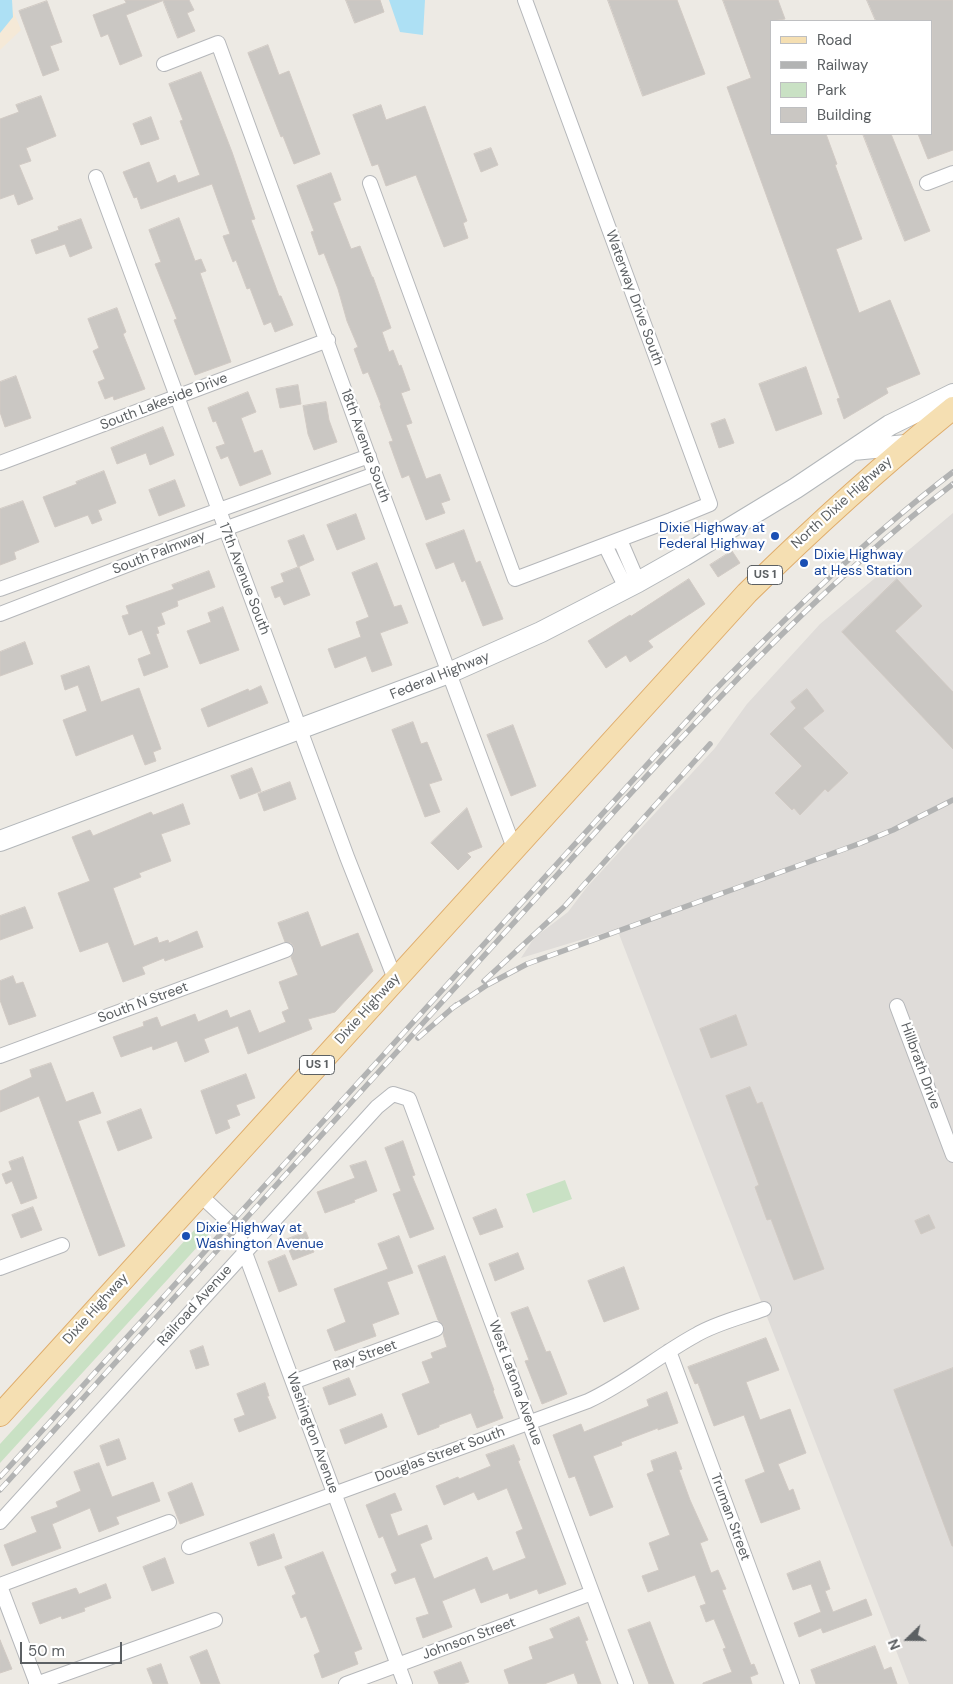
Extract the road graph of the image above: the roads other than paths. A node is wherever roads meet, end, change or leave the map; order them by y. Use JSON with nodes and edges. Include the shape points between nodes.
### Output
{"nodes":[{"id":1,"x":525,"y":0,"type":"edge"},
{"id":2,"x":164,"y":64,"type":"dead end"},
{"id":3,"x":953,"y":173,"type":"edge"},
{"id":4,"x":96,"y":177,"type":"dead end"},
{"id":5,"x":370,"y":183,"type":"dead end"},
{"id":6,"x":926,"y":183,"type":"dead end"},
{"id":7,"x":328,"y":340,"type":"junction"},
{"id":8,"x":953,"y":394,"type":"edge"},
{"id":9,"x":178,"y":396,"type":"junction"},
{"id":10,"x":953,"y":408,"type":"edge"},
{"id":11,"x":906,"y":445,"type":"junction"},
{"id":12,"x":851,"y":451,"type":"junction"},
{"id":13,"x":369,"y":456,"type":"junction"},
{"id":14,"x":0,"y":463,"type":"edge"},
{"id":15,"x":375,"y":474,"type":"junction"},
{"id":16,"x":219,"y":511,"type":"junction"},
{"id":17,"x":225,"y":529,"type":"junction"},
{"id":18,"x":620,"y":540,"type":"junction"},
{"id":19,"x":605,"y":545,"type":"junction"},
{"id":20,"x":632,"y":585,"type":"junction"},
{"id":21,"x":0,"y":589,"type":"edge"},
{"id":22,"x":0,"y":614,"type":"edge"},
{"id":23,"x":449,"y":673,"type":"junction"},
{"id":24,"x":635,"y":715,"type":"joint"},
{"id":25,"x":300,"y":730,"type":"junction"},
{"id":26,"x":0,"y":841,"type":"edge"},
{"id":27,"x":514,"y":848,"type":"junction"},
{"id":28,"x":286,"y":950,"type":"dead end"},
{"id":29,"x":395,"y":979,"type":"junction"},
{"id":30,"x":897,"y":1006,"type":"dead end"},
{"id":31,"x":0,"y":1056,"type":"edge"},
{"id":32,"x":393,"y":1094,"type":"joint"},
{"id":33,"x":953,"y":1155,"type":"edge"},
{"id":34,"x":199,"y":1194,"type":"junction"},
{"id":35,"x":62,"y":1245,"type":"dead end"},
{"id":36,"x":245,"y":1252,"type":"junction"},
{"id":37,"x":0,"y":1268,"type":"edge"},
{"id":38,"x":764,"y":1309,"type":"dead end"},
{"id":39,"x":436,"y":1329,"type":"dead end"},
{"id":40,"x":669,"y":1351,"type":"junction"},
{"id":41,"x":293,"y":1382,"type":"junction"},
{"id":42,"x":0,"y":1415,"type":"edge"},
{"id":43,"x":529,"y":1422,"type":"junction"},
{"id":44,"x":335,"y":1494,"type":"junction"},
{"id":45,"x":0,"y":1522,"type":"edge"},
{"id":46,"x":169,"y":1522,"type":"dead end"},
{"id":47,"x":189,"y":1548,"type":"dead end"},
{"id":48,"x":0,"y":1586,"type":"edge"},
{"id":49,"x":592,"y":1593,"type":"junction"},
{"id":50,"x":215,"y":1620,"type":"dead end"},
{"id":51,"x":398,"y":1665,"type":"junction"},
{"id":52,"x":36,"y":1684,"type":"edge"},
{"id":53,"x":346,"y":1684,"type":"edge"},
{"id":54,"x":405,"y":1684,"type":"edge"},
{"id":55,"x":626,"y":1684,"type":"edge"},
{"id":56,"x":792,"y":1684,"type":"edge"}],
"edges":[{"from":1,"to":18,"type":"street","name":"Waterway Drive South","via":[[710,504]]},
{"from":2,"to":7,"type":"street","name":"18th Avenue South","via":[[218,42]]},
{"from":3,"to":6,"type":"street"},
{"from":4,"to":9,"type":"street","name":"17th Avenue South"},
{"from":5,"to":19,"type":"street","via":[[515,579]]},
{"from":7,"to":9,"type":"street","name":"South Lakeside Drive"},
{"from":7,"to":13,"type":"street","name":"18th Avenue South"},
{"from":8,"to":12,"type":"main road","name":"Federal Highway","via":[[890,425]]},
{"from":9,"to":14,"type":"street","name":"South Lakeside Drive"},
{"from":9,"to":16,"type":"street","name":"17th Avenue South"},
{"from":10,"to":11,"type":"main road","name":"North Dixie Highway","number":"US 1"},
{"from":11,"to":12,"type":"main road","name":"Federal Highway"},
{"from":11,"to":24,"type":"main road","name":"North Dixie Highway","number":"US 1","via":[[844,499],[754,586]]},
{"from":12,"to":20,"type":"main road","name":"Federal Highway","via":[[796,488]]},
{"from":13,"to":15,"type":"street","name":"18th Avenue South"},
{"from":13,"to":16,"type":"street","name":"South Palmway"},
{"from":15,"to":17,"type":"street","name":"South Palmway"},
{"from":15,"to":23,"type":"street","name":"18th Avenue South"},
{"from":16,"to":17,"type":"street","name":"17th Avenue South"},
{"from":16,"to":21,"type":"street","name":"South Palmway"},
{"from":17,"to":22,"type":"street","name":"South Palmway"},
{"from":17,"to":25,"type":"street","name":"17th Avenue South"},
{"from":18,"to":19,"type":"street"},
{"from":18,"to":20,"type":"street"},
{"from":19,"to":20,"type":"street"},
{"from":20,"to":23,"type":"main road","name":"Federal Highway","via":[[541,632]]},
{"from":23,"to":25,"type":"main road","name":"Federal Highway"},
{"from":23,"to":27,"type":"street","name":"18th Avenue South"},
{"from":24,"to":27,"type":"main road","name":"Dixie Highway","number":"US 1"},
{"from":25,"to":26,"type":"main road","name":"Federal Highway"},
{"from":25,"to":29,"type":"street","name":"17th Avenue South"},
{"from":27,"to":29,"type":"main road","name":"Dixie Highway","number":"US 1"},
{"from":28,"to":31,"type":"street","name":"South N Street"},
{"from":29,"to":34,"type":"main road","name":"Dixie Highway","number":"US 1"},
{"from":30,"to":33,"type":"street","name":"Hillbrath Drive"},
{"from":32,"to":36,"type":"street","name":"Railroad Avenue","via":[[376,1106]]},
{"from":32,"to":43,"type":"street","name":"West Latona Avenue","via":[[409,1099]]},
{"from":34,"to":36,"type":"street","name":"Washington Avenue","via":[[230,1223]]},
{"from":34,"to":42,"type":"main road","name":"Dixie Highway","number":"US 1"},
{"from":35,"to":37,"type":"street"},
{"from":36,"to":41,"type":"street","name":"Washington Avenue"},
{"from":36,"to":45,"type":"street","name":"Railroad Avenue"},
{"from":38,"to":40,"type":"street","name":"Douglas Street South","via":[[698,1334]]},
{"from":39,"to":41,"type":"street","name":"Ray Street"},
{"from":40,"to":43,"type":"street","name":"Douglas Street South","via":[[607,1392]]},
{"from":40,"to":56,"type":"street","name":"Truman Street"},
{"from":41,"to":44,"type":"street","name":"Washington Avenue"},
{"from":43,"to":44,"type":"street","name":"Douglas Street South"},
{"from":43,"to":49,"type":"street","name":"West Latona Avenue"},
{"from":44,"to":47,"type":"street","name":"Douglas Street South"},
{"from":44,"to":51,"type":"street","name":"Washington Avenue"},
{"from":46,"to":48,"type":"street"},
{"from":48,"to":52,"type":"street"},
{"from":49,"to":51,"type":"street","name":"Johnson Street"},
{"from":49,"to":55,"type":"street","name":"West Latona Avenue"},
{"from":50,"to":52,"type":"street"},
{"from":51,"to":53,"type":"street","name":"Johnson Street"},
{"from":51,"to":54,"type":"street","name":"Washington Avenue"}]}
